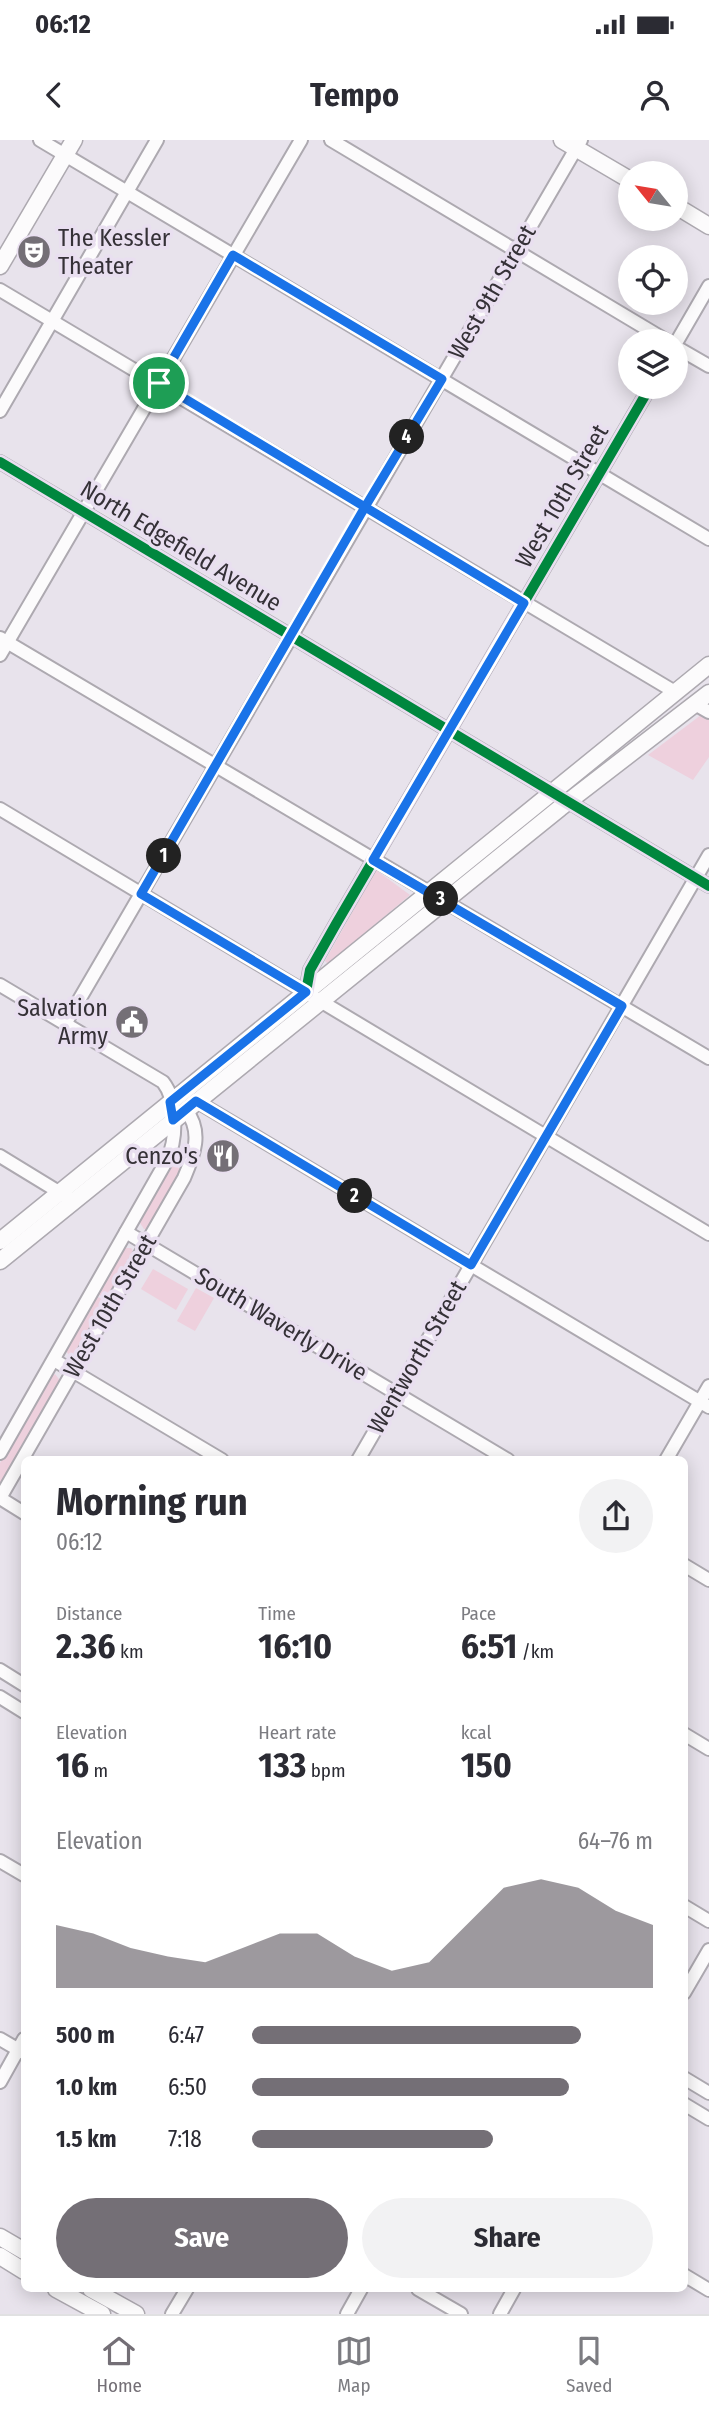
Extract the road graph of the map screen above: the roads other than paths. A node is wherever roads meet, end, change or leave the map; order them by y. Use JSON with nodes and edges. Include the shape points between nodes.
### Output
{"nodes":[{"id":1,"x":40,"y":140,"type":"edge"},
{"id":2,"x":74,"y":140,"type":"edge"},
{"id":3,"x":157,"y":140,"type":"edge"},
{"id":4,"x":301,"y":140,"type":"edge"},
{"id":5,"x":331,"y":140,"type":"edge"},
{"id":6,"x":573,"y":143,"type":"edge"},
{"id":7,"x":65,"y":155,"type":"junction"},
{"id":8,"x":618,"y":172,"type":"edge"},
{"id":9,"x":127,"y":191,"type":"junction"},
{"id":10,"x":688,"y":213,"type":"edge"},
{"id":11,"x":709,"y":226,"type":"edge"},
{"id":12,"x":517,"y":249,"type":"junction"},
{"id":13,"x":233,"y":255,"type":"junction"},
{"id":14,"x":0,"y":266,"type":"edge"},
{"id":15,"x":709,"y":286,"type":"edge"},
{"id":16,"x":0,"y":290,"type":"edge"},
{"id":17,"x":52,"y":321,"type":"junction"},
{"id":18,"x":647,"y":329,"type":"edge"},
{"id":19,"x":685,"y":329,"type":"edge"},
{"id":20,"x":688,"y":353,"type":"edge"},
{"id":21,"x":709,"y":366,"type":"edge"},
{"id":22,"x":442,"y":379,"type":"junction"},
{"id":23,"x":159,"y":383,"type":"junction"},
{"id":24,"x":643,"y":399,"type":"edge"},
{"id":25,"x":0,"y":411,"type":"edge"},
{"id":26,"x":0,"y":462,"type":"edge"},
{"id":27,"x":599,"y":473,"type":"junction"},
{"id":28,"x":365,"y":507,"type":"junction"},
{"id":29,"x":83,"y":513,"type":"junction"},
{"id":30,"x":709,"y":539,"type":"edge"},
{"id":31,"x":524,"y":603,"type":"junction"},
{"id":32,"x":291,"y":636,"type":"junction"},
{"id":33,"x":4,"y":640,"type":"edge"},
{"id":34,"x":0,"y":655,"type":"edge"},
{"id":35,"x":709,"y":665,"type":"edge"},
{"id":36,"x":674,"y":692,"type":"junction"},
{"id":37,"x":709,"y":693,"type":"edge"},
{"id":38,"x":702,"y":708,"type":"edge"},
{"id":39,"x":449,"y":732,"type":"junction"},
{"id":40,"x":639,"y":747,"type":"junction"},
{"id":41,"x":216,"y":765,"type":"junction"},
{"id":42,"x":552,"y":792,"type":"junction"},
{"id":43,"x":568,"y":802,"type":"junction"},
{"id":44,"x":0,"y":809,"type":"edge"},
{"id":45,"x":709,"y":855,"type":"edge"},
{"id":46,"x":373,"y":860,"type":"junction"},
{"id":47,"x":696,"y":878,"type":"junction"},
{"id":48,"x":709,"y":886,"type":"edge"},
{"id":49,"x":141,"y":894,"type":"junction"},
{"id":50,"x":429,"y":894,"type":"junction"},
{"id":51,"x":445,"y":901,"type":"junction"},
{"id":52,"x":0,"y":985,"type":"edge"},
{"id":53,"x":306,"y":992,"type":"junction"},
{"id":54,"x":322,"y":1002,"type":"junction"},
{"id":55,"x":622,"y":1006,"type":"junction"},
{"id":56,"x":65,"y":1024,"type":"junction"},
{"id":57,"x":709,"y":1058,"type":"edge"},
{"id":58,"x":170,"y":1102,"type":"junction"},
{"id":59,"x":185,"y":1110,"type":"junction"},
{"id":60,"x":545,"y":1136,"type":"junction"},
{"id":61,"x":0,"y":1156,"type":"edge"},
{"id":62,"x":66,"y":1196,"type":"junction"},
{"id":63,"x":126,"y":1232,"type":"junction"},
{"id":64,"x":709,"y":1234,"type":"edge"},
{"id":65,"x":0,"y":1241,"type":"edge"},
{"id":66,"x":146,"y":1243,"type":"junction"},
{"id":67,"x":0,"y":1261,"type":"edge"},
{"id":68,"x":471,"y":1265,"type":"junction"},
{"id":69,"x":54,"y":1360,"type":"junction"},
{"id":70,"x":73,"y":1371,"type":"junction"},
{"id":71,"x":709,"y":1386,"type":"edge"},
{"id":72,"x":397,"y":1392,"type":"junction"},
{"id":73,"x":704,"y":1404,"type":"edge"},
{"id":74,"x":0,"y":1453,"type":"edge"},
{"id":75,"x":24,"y":1456,"type":"edge"},
{"id":76,"x":215,"y":1456,"type":"edge"},
{"id":77,"x":360,"y":1456,"type":"edge"},
{"id":78,"x":501,"y":1456,"type":"edge"},
{"id":79,"x":669,"y":1456,"type":"edge"},
{"id":80,"x":21,"y":1461,"type":"edge"},
{"id":81,"x":0,"y":1498,"type":"edge"},
{"id":82,"x":21,"y":1511,"type":"edge"},
{"id":83,"x":688,"y":1567,"type":"edge"},
{"id":84,"x":709,"y":1580,"type":"edge"},
{"id":85,"x":0,"y":1670,"type":"edge"},
{"id":86,"x":21,"y":1683,"type":"edge"},
{"id":87,"x":0,"y":1697,"type":"edge"},
{"id":88,"x":21,"y":1710,"type":"edge"},
{"id":89,"x":688,"y":1736,"type":"edge"},
{"id":90,"x":709,"y":1749,"type":"edge"},
{"id":91,"x":0,"y":1861,"type":"edge"},
{"id":92,"x":21,"y":1873,"type":"edge"},
{"id":93,"x":688,"y":1908,"type":"edge"},
{"id":94,"x":709,"y":1921,"type":"edge"},
{"id":95,"x":709,"y":1950,"type":"edge"},
{"id":96,"x":688,"y":1986,"type":"edge"},
{"id":97,"x":0,"y":2039,"type":"edge"},
{"id":98,"x":21,"y":2046,"type":"edge"},
{"id":99,"x":21,"y":2050,"type":"edge"},
{"id":100,"x":688,"y":2080,"type":"edge"},
{"id":101,"x":0,"y":2082,"type":"edge"},
{"id":102,"x":709,"y":2093,"type":"edge"},
{"id":103,"x":688,"y":2106,"type":"edge"},
{"id":104,"x":709,"y":2119,"type":"edge"},
{"id":105,"x":0,"y":2237,"type":"edge"},
{"id":106,"x":21,"y":2249,"type":"edge"},
{"id":107,"x":0,"y":2256,"type":"edge"},
{"id":108,"x":21,"y":2269,"type":"edge"},
{"id":109,"x":688,"y":2277,"type":"edge"},
{"id":110,"x":709,"y":2290,"type":"edge"},
{"id":111,"x":61,"y":2292,"type":"edge"},
{"id":112,"x":96,"y":2292,"type":"edge"},
{"id":113,"x":185,"y":2292,"type":"edge"},
{"id":114,"x":358,"y":2292,"type":"edge"},
{"id":115,"x":423,"y":2292,"type":"edge"},
{"id":116,"x":512,"y":2292,"type":"edge"},
{"id":117,"x":102,"y":2314,"type":"edge"},
{"id":118,"x":136,"y":2314,"type":"edge"},
{"id":119,"x":172,"y":2314,"type":"edge"},
{"id":120,"x":346,"y":2314,"type":"edge"},
{"id":121,"x":461,"y":2314,"type":"edge"},
{"id":122,"x":500,"y":2314,"type":"edge"}],
"edges":[{"from":1,"to":7,"type":"street"},
{"from":2,"to":7,"type":"main road"},
{"from":3,"to":9,"type":"street"},
{"from":4,"to":13,"type":"street"},
{"from":5,"to":12,"type":"street"},
{"from":6,"to":8,"type":"main road"},
{"from":6,"to":12,"type":"street","name":"West 9th Street"},
{"from":7,"to":9,"type":"street"},
{"from":7,"to":14,"type":"main road"},
{"from":9,"to":13,"type":"street"},
{"from":9,"to":17,"type":"street"},
{"from":10,"to":11,"type":"main road"},
{"from":12,"to":18,"type":"street"},
{"from":12,"to":22,"type":"street","name":"West 9th Street"},
{"from":13,"to":22,"type":"street"},
{"from":13,"to":23,"type":"street"},
{"from":15,"to":19,"type":"street"},
{"from":16,"to":17,"type":"street"},
{"from":17,"to":23,"type":"street"},
{"from":17,"to":25,"type":"street"},
{"from":20,"to":21,"type":"street"},
{"from":22,"to":27,"type":"street"},
{"from":22,"to":28,"type":"street","name":"West 9th Street"},
{"from":23,"to":28,"type":"street"},
{"from":23,"to":29,"type":"street"},
{"from":24,"to":27,"type":"street","name":"West 10th Street"},
{"from":26,"to":29,"type":"street","name":"North Edgefield Avenue"},
{"from":27,"to":30,"type":"street"},
{"from":27,"to":31,"type":"street","name":"West 10th Street"},
{"from":28,"to":31,"type":"street"},
{"from":28,"to":32,"type":"street","name":"West 9th Street"},
{"from":29,"to":32,"type":"street","name":"North Edgefield Avenue"},
{"from":29,"to":33,"type":"street"},
{"from":31,"to":36,"type":"street"},
{"from":31,"to":39,"type":"street","name":"West 10th Street"},
{"from":32,"to":39,"type":"street","name":"North Edgefield Avenue"},
{"from":32,"to":41,"type":"street","name":"West 9th Street"},
{"from":33,"to":34,"type":"street"},
{"from":33,"to":41,"type":"street"},
{"from":35,"to":36,"type":"main road"},
{"from":36,"to":40,"type":"main road","via":[[683,699],[678,708],[645,735]]},
{"from":36,"to":42,"type":"main road"},
{"from":37,"to":38,"type":"main road"},
{"from":38,"to":40,"type":"main road"},
{"from":39,"to":42,"type":"street","name":"North Edgefield Avenue"},
{"from":39,"to":46,"type":"street","name":"West 10th Street"},
{"from":40,"to":43,"type":"main road"},
{"from":41,"to":46,"type":"street"},
{"from":41,"to":49,"type":"street","name":"West 9th Street"},
{"from":42,"to":43,"type":"street","name":"North Edgefield Avenue"},
{"from":42,"to":50,"type":"main road"},
{"from":43,"to":47,"type":"street","name":"North Edgefield Avenue"},
{"from":43,"to":51,"type":"main road"},
{"from":44,"to":49,"type":"street"},
{"from":45,"to":47,"type":"street","name":"Wentworth Street"},
{"from":46,"to":50,"type":"street"},
{"from":46,"to":53,"type":"street","name":"West 10th Street","via":[[316,960]]},
{"from":47,"to":48,"type":"street","name":"North Edgefield Avenue"},
{"from":47,"to":55,"type":"street","name":"Wentworth Street"},
{"from":49,"to":53,"type":"street"},
{"from":49,"to":56,"type":"street","name":"West 9th Street"},
{"from":50,"to":51,"type":"street"},
{"from":50,"to":53,"type":"main road"},
{"from":51,"to":54,"type":"main road"},
{"from":51,"to":55,"type":"street"},
{"from":52,"to":56,"type":"street"},
{"from":53,"to":54,"type":"street"},
{"from":53,"to":58,"type":"main road"},
{"from":54,"to":59,"type":"main road"},
{"from":54,"to":60,"type":"street"},
{"from":55,"to":57,"type":"street"},
{"from":55,"to":60,"type":"street","name":"Wentworth Street"},
{"from":56,"to":58,"type":"street","via":[[163,1082]]},
{"from":58,"to":59,"type":"street","name":"West 10th Street"},
{"from":58,"to":62,"type":"main road"},
{"from":59,"to":62,"type":"main road"},
{"from":59,"to":63,"type":"street","name":"West 10th Street","via":[[174,1146]]},
{"from":59,"to":66,"type":"street","name":"West 10th Street","via":[[197,1128],[193,1153],[184,1178]]},
{"from":59,"to":68,"type":"street"},
{"from":60,"to":64,"type":"street"},
{"from":60,"to":68,"type":"street","name":"Wentworth Street"},
{"from":61,"to":62,"type":"street"},
{"from":62,"to":65,"type":"main road"},
{"from":62,"to":67,"type":"main road"},
{"from":63,"to":66,"type":"street","name":"South Waverly Drive"},
{"from":63,"to":69,"type":"street","name":"West 10th Street"},
{"from":66,"to":70,"type":"street","name":"West 10th Street"},
{"from":66,"to":72,"type":"street","name":"South Waverly Drive"},
{"from":68,"to":72,"type":"street","name":"Wentworth Street"},
{"from":68,"to":73,"type":"street"},
{"from":69,"to":70,"type":"street"},
{"from":69,"to":74,"type":"street","name":"West 10th Street"},
{"from":70,"to":75,"type":"street","name":"West 10th Street"},
{"from":70,"to":76,"type":"street"},
{"from":71,"to":73,"type":"street"},
{"from":72,"to":77,"type":"street","name":"Wentworth Street"},
{"from":72,"to":78,"type":"street","name":"South Waverly Drive"},
{"from":73,"to":79,"type":"street"},
{"from":80,"to":81,"type":"street","name":"West 10th Street"},
{"from":81,"to":82,"type":"street"},
{"from":83,"to":84,"type":"street"},
{"from":85,"to":86,"type":"street"},
{"from":87,"to":88,"type":"street"},
{"from":89,"to":90,"type":"street"},
{"from":91,"to":92,"type":"street"},
{"from":93,"to":94,"type":"street"},
{"from":95,"to":96,"type":"street"},
{"from":97,"to":98,"type":"street"},
{"from":99,"to":101,"type":"street"},
{"from":100,"to":102,"type":"street"},
{"from":103,"to":104,"type":"street"},
{"from":105,"to":106,"type":"main road"},
{"from":107,"to":108,"type":"main road"},
{"from":109,"to":110,"type":"street"},
{"from":111,"to":117,"type":"main road"},
{"from":112,"to":118,"type":"main road"},
{"from":113,"to":119,"type":"street"},
{"from":114,"to":120,"type":"street"},
{"from":115,"to":121,"type":"street"},
{"from":116,"to":122,"type":"street"}]}
